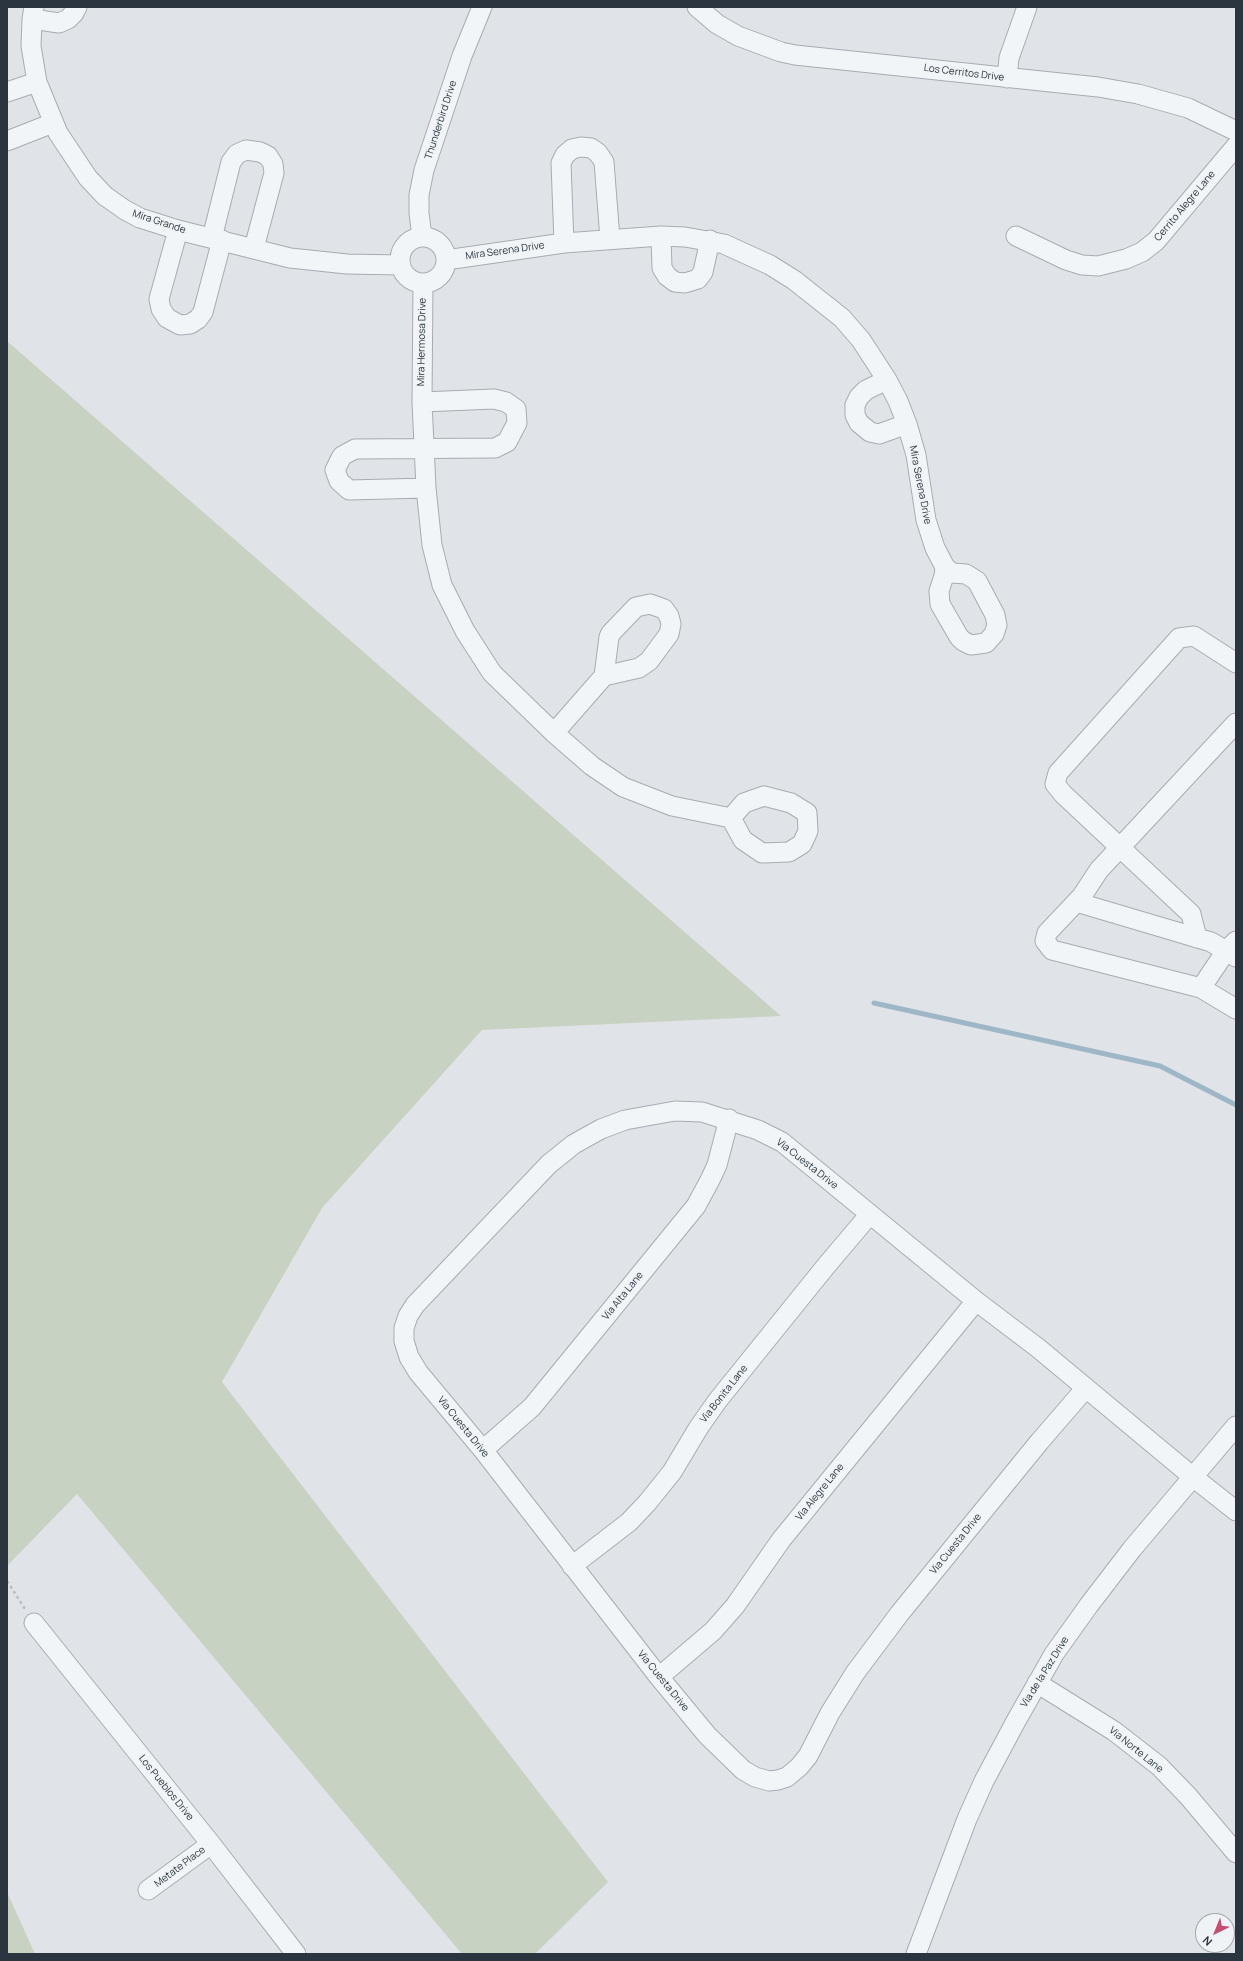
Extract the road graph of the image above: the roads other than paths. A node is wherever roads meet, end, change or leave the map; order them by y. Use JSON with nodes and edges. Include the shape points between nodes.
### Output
{"nodes":[{"id":1,"x":77,"y":7,"type":"edge"},
{"id":2,"x":482,"y":7,"type":"edge"},
{"id":3,"x":697,"y":7,"type":"edge"},
{"id":4,"x":1027,"y":7,"type":"edge"},
{"id":5,"x":33,"y":13,"type":"edge"},
{"id":6,"x":1007,"y":78,"type":"junction"},
{"id":7,"x":37,"y":82,"type":"junction"},
{"id":8,"x":7,"y":92,"type":"edge"},
{"id":9,"x":54,"y":124,"type":"junction"},
{"id":10,"x":1236,"y":131,"type":"edge"},
{"id":11,"x":7,"y":141,"type":"edge"},
{"id":12,"x":1236,"y":146,"type":"edge"},
{"id":13,"x":178,"y":230,"type":"junction"},
{"id":14,"x":661,"y":236,"type":"junction"},
{"id":15,"x":1016,"y":236,"type":"dead end"},
{"id":16,"x":422,"y":237,"type":"junction"},
{"id":17,"x":217,"y":239,"type":"junction"},
{"id":18,"x":610,"y":239,"type":"junction"},
{"id":19,"x":710,"y":240,"type":"junction"},
{"id":20,"x":564,"y":243,"type":"junction"},
{"id":21,"x":254,"y":248,"type":"junction"},
{"id":22,"x":446,"y":260,"type":"junction"},
{"id":23,"x":401,"y":265,"type":"junction"},
{"id":24,"x":423,"y":283,"type":"junction"},
{"id":25,"x":887,"y":380,"type":"junction"},
{"id":26,"x":422,"y":402,"type":"junction"},
{"id":27,"x":907,"y":424,"type":"junction"},
{"id":28,"x":424,"y":448,"type":"junction"},
{"id":29,"x":426,"y":488,"type":"junction"},
{"id":30,"x":945,"y":567,"type":"dead end"},
{"id":31,"x":1236,"y":663,"type":"edge"},
{"id":32,"x":604,"y":676,"type":"dead end"},
{"id":33,"x":1236,"y":723,"type":"edge"},
{"id":34,"x":554,"y":732,"type":"junction"},
{"id":35,"x":731,"y":818,"type":"dead end"},
{"id":36,"x":1120,"y":848,"type":"junction"},
{"id":37,"x":1076,"y":902,"type":"junction"},
{"id":38,"x":1197,"y":938,"type":"junction"},
{"id":39,"x":1233,"y":949,"type":"edge"},
{"id":40,"x":1201,"y":988,"type":"junction"},
{"id":41,"x":1236,"y":1009,"type":"edge"},
{"id":42,"x":729,"y":1119,"type":"junction"},
{"id":43,"x":870,"y":1214,"type":"junction"},
{"id":44,"x":976,"y":1301,"type":"junction"},
{"id":45,"x":1085,"y":1389,"type":"junction"},
{"id":46,"x":1236,"y":1426,"type":"edge"},
{"id":47,"x":483,"y":1450,"type":"junction"},
{"id":48,"x":1192,"y":1477,"type":"junction"},
{"id":49,"x":1236,"y":1511,"type":"edge"},
{"id":50,"x":572,"y":1566,"type":"junction"},
{"id":51,"x":34,"y":1623,"type":"road end"},
{"id":52,"x":659,"y":1677,"type":"junction"},
{"id":53,"x":1037,"y":1683,"type":"junction"},
{"id":54,"x":211,"y":1844,"type":"junction"},
{"id":55,"x":1236,"y":1853,"type":"edge"},
{"id":56,"x":148,"y":1890,"type":"dead end"},
{"id":57,"x":296,"y":1954,"type":"edge"},
{"id":58,"x":916,"y":1954,"type":"edge"}],
"edges":[{"from":1,"to":5,"type":"street","via":[[68,19],[59,23]]},
{"from":2,"to":16,"type":"street","name":"Thunderbird Drive","via":[[462,56],[424,170],[419,195]]},
{"from":3,"to":6,"type":"street","name":"Los Cerritos Drive","via":[[717,24],[738,36],[781,52]]},
{"from":4,"to":6,"type":"street","via":[[1009,58]]},
{"from":5,"to":7,"type":"street","name":"Mira Grande","via":[[31,46]]},
{"from":6,"to":10,"type":"street","name":"Los Cerritos Drive","via":[[1098,87],[1138,94],[1188,108]]},
{"from":7,"to":8,"type":"street"},
{"from":7,"to":9,"type":"street","name":"Mira Grande"},
{"from":9,"to":11,"type":"street"},
{"from":9,"to":13,"type":"street","name":"Mira Grande","via":[[88,178],[105,196],[140,218]]},
{"from":12,"to":15,"type":"street","name":"Cerrito Alegre Lane","via":[[1156,241],[1142,252],[1126,259],[1098,266],[1082,265]]},
{"from":13,"to":17,"type":"street","name":"Mira Grande"},
{"from":13,"to":17,"type":"street","via":[[160,299],[161,309],[167,318],[180,325],[190,324],[204,312]]},
{"from":14,"to":18,"type":"street","name":"Mira Serena Drive"},
{"from":14,"to":19,"type":"street","name":"Mira Serena Drive"},
{"from":14,"to":19,"type":"street","via":[[662,268],[675,282],[685,283],[698,279],[703,272]]},
{"from":16,"to":22,"type":"street","via":[[437,241],[444,248]]},
{"from":16,"to":23,"type":"street","via":[[408,242],[400,257]]},
{"from":17,"to":21,"type":"street","name":"Mira Grande"},
{"from":17,"to":21,"type":"street","via":[[231,162],[237,154],[246,150],[260,152],[268,156],[273,164],[274,173]]},
{"from":18,"to":20,"type":"street","name":"Mira Serena Drive"},
{"from":18,"to":20,"type":"street","via":[[604,162],[591,148],[580,146],[565,155],[561,163]]},
{"from":19,"to":25,"type":"street","name":"Mira Serena Drive","via":[[737,249],[770,265],[824,302],[861,340]]},
{"from":20,"to":22,"type":"street","name":"Mira Serena Drive"},
{"from":21,"to":23,"type":"street","name":"Mira Grande","via":[[290,258],[319,262]]},
{"from":22,"to":24,"type":"street","via":[[443,272],[438,278]]},
{"from":23,"to":24,"type":"street","via":[[408,277]]},
{"from":24,"to":26,"type":"street","name":"Mira Hermosa Drive"},
{"from":25,"to":27,"type":"street","name":"Mira Serena Drive"},
{"from":25,"to":27,"type":"street","via":[[866,390],[859,397],[855,405],[855,415],[859,423],[870,432],[879,434]]},
{"from":26,"to":28,"type":"street","name":"Mira Hermosa Drive"},
{"from":26,"to":28,"type":"street","via":[[494,399],[506,402],[516,409],[517,423],[507,442],[495,448]]},
{"from":27,"to":30,"type":"street","name":"Mira Serena Drive","via":[[916,455],[926,520],[935,548]]},
{"from":28,"to":29,"type":"street","name":"Mira Hermosa Drive"},
{"from":28,"to":29,"type":"street","via":[[355,448],[342,456],[335,470],[339,481],[348,490]]},
{"from":29,"to":34,"type":"street","name":"Mira Hermosa Drive","via":[[432,545],[442,586],[465,631],[492,673]]},
{"from":31,"to":36,"type":"street","via":[[1194,636],[1179,638],[1058,773],[1055,784],[1062,794]]},
{"from":32,"to":34,"type":"street"},
{"from":33,"to":36,"type":"street"},
{"from":34,"to":35,"type":"street","name":"Mira Hermosa Drive","via":[[592,766],[623,787],[672,806]]},
{"from":36,"to":37,"type":"street","via":[[1099,870]]},
{"from":36,"to":38,"type":"street","via":[[1191,914]]},
{"from":37,"to":38,"type":"street"},
{"from":37,"to":40,"type":"street","via":[[1047,933],[1045,941],[1052,950]]},
{"from":38,"to":39,"type":"street"},
{"from":39,"to":40,"type":"street"},
{"from":40,"to":41,"type":"street"},
{"from":42,"to":43,"type":"street","name":"Via Cuesta Drive","via":[[782,1142]]},
{"from":42,"to":47,"type":"street","name":"Via Alta Lane","via":[[716,1165],[696,1206],[532,1407]]},
{"from":42,"to":47,"type":"street","name":"Via Cuesta Drive","via":[[702,1112],[675,1111],[650,1114],[601,1129],[574,1144],[549,1164],[415,1305],[404,1328],[404,1341],[410,1357],[418,1372]]},
{"from":43,"to":44,"type":"street","name":"Via Cuesta Drive"},
{"from":43,"to":50,"type":"street","name":"Via Bonita Lane","via":[[718,1400],[672,1472],[647,1503],[628,1522]]},
{"from":44,"to":45,"type":"street","name":"Via Cuesta Drive","via":[[1038,1348]]},
{"from":44,"to":52,"type":"street","name":"Via Alegre Lane","via":[[781,1540],[735,1606],[713,1631]]},
{"from":45,"to":48,"type":"street","name":"Via Cuesta Drive"},
{"from":45,"to":52,"type":"street","name":"Via Cuesta Drive","via":[[900,1613],[855,1674],[830,1713],[808,1756],[787,1777],[769,1781],[743,1770],[707,1735]]},
{"from":46,"to":48,"type":"street","name":"Via de la Paz Drive"},
{"from":47,"to":50,"type":"street","name":"Via Cuesta Drive"},
{"from":48,"to":49,"type":"street","name":"Via Cuesta Drive"},
{"from":48,"to":53,"type":"street","name":"Via de la Paz Drive","via":[[1089,1605]]},
{"from":50,"to":52,"type":"street","name":"Via Cuesta Drive"},
{"from":51,"to":54,"type":"street","name":"Los Pueblos Drive"},
{"from":53,"to":55,"type":"street","name":"Via Norte Lane","via":[[1114,1730],[1159,1766]]},
{"from":53,"to":58,"type":"street","name":"Via de la Paz Drive","via":[[984,1781]]},
{"from":54,"to":56,"type":"street","name":"Metate Place"},
{"from":54,"to":57,"type":"street","name":"Los Pueblos Drive"}]}
